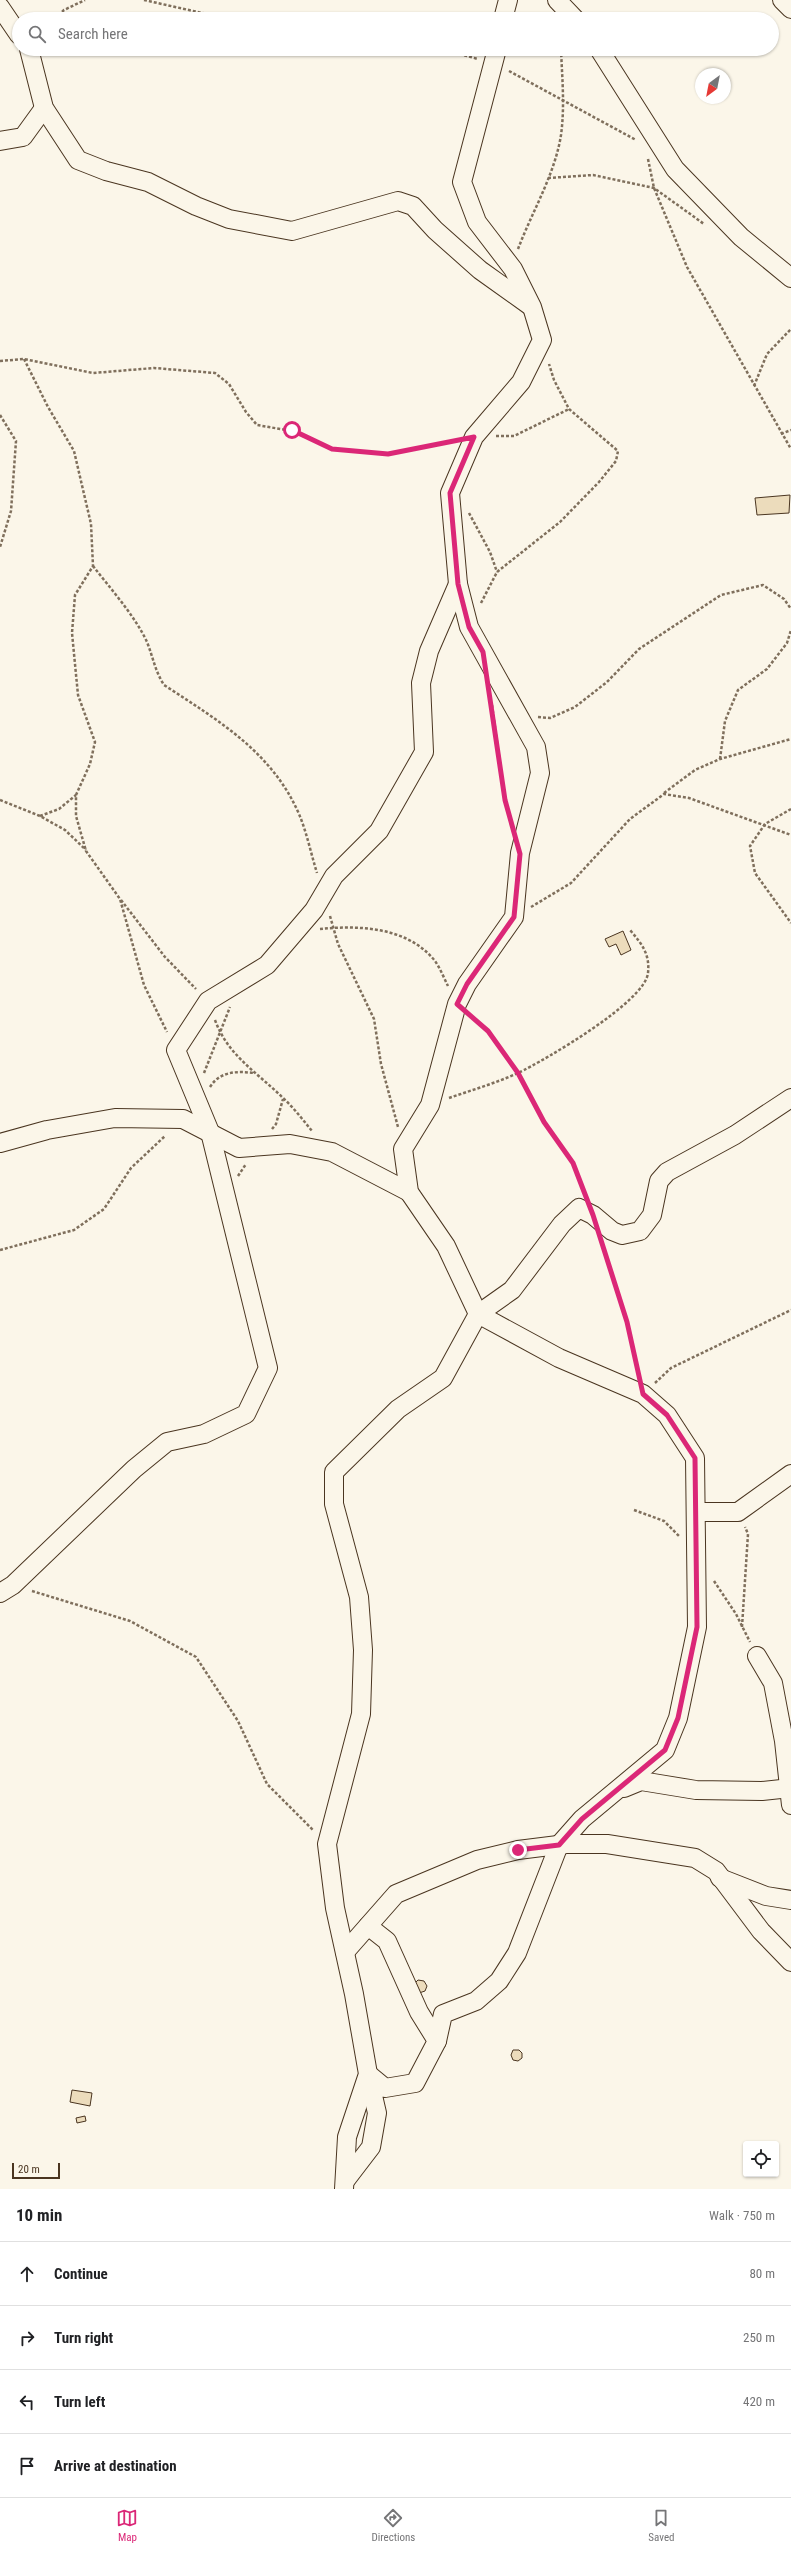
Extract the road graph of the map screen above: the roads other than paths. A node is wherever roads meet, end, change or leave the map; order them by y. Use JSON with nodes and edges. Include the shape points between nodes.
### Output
{"nodes":[{"id":1,"x":508,"y":0,"type":"edge"},
{"id":2,"x":557,"y":0,"type":"edge"},
{"id":3,"x":782,"y":0,"type":"edge"},
{"id":4,"x":0,"y":7,"type":"edge"},
{"id":5,"x":791,"y":9,"type":"edge"},
{"id":6,"x":505,"y":12,"type":"edge"},
{"id":7,"x":568,"y":12,"type":"edge"},
{"id":8,"x":12,"y":25,"type":"edge"},
{"id":9,"x":31,"y":56,"type":"edge"},
{"id":10,"x":495,"y":56,"type":"edge"},
{"id":11,"x":603,"y":56,"type":"edge"},
{"id":12,"x":44,"y":108,"type":"junction"},
{"id":13,"x":0,"y":140,"type":"edge"},
{"id":14,"x":791,"y":278,"type":"edge"},
{"id":15,"x":532,"y":307,"type":"junction"},
{"id":16,"x":458,"y":584,"type":"junction"},
{"id":17,"x":791,"y":1098,"type":"edge"},
{"id":18,"x":210,"y":1132,"type":"junction"},
{"id":19,"x":0,"y":1143,"type":"edge"},
{"id":20,"x":409,"y":1192,"type":"junction"},
{"id":21,"x":478,"y":1314,"type":"junction"},
{"id":22,"x":791,"y":1474,"type":"edge"},
{"id":23,"x":696,"y":1512,"type":"junction"},
{"id":24,"x":6,"y":1589,"type":"edge"},
{"id":25,"x":757,"y":1656,"type":"dead end"},
{"id":26,"x":614,"y":1792,"type":"junction"},
{"id":27,"x":790,"y":1794,"type":"edge"},
{"id":28,"x":559,"y":1845,"type":"junction"},
{"id":29,"x":720,"y":1878,"type":"junction"},
{"id":30,"x":791,"y":1900,"type":"edge"},
{"id":31,"x":368,"y":1926,"type":"junction"},
{"id":32,"x":345,"y":1952,"type":"junction"},
{"id":33,"x":791,"y":1962,"type":"edge"},
{"id":34,"x":437,"y":2041,"type":"junction"},
{"id":35,"x":368,"y":2074,"type":"junction"},
{"id":36,"x":345,"y":2185,"type":"edge"}],
"edges":[{"from":1,"to":6,"type":"street"},
{"from":2,"to":7,"type":"street"},
{"from":3,"to":5,"type":"street"},
{"from":4,"to":8,"type":"street"},
{"from":9,"to":12,"type":"street"},
{"from":10,"to":15,"type":"street","via":[[462,182],[478,222],[513,269]]},
{"from":11,"to":14,"type":"street","via":[[675,169],[741,238]]},
{"from":12,"to":13,"type":"street","via":[[23,137]]},
{"from":12,"to":15,"type":"street","via":[[78,160],[106,171],[148,182],[228,219],[292,231],[398,201],[413,206],[435,230],[480,270]]},
{"from":15,"to":16,"type":"street","via":[[542,340],[521,382],[474,437],[450,493]]},
{"from":16,"to":18,"type":"street","via":[[429,651],[421,683],[424,752],[379,831],[334,876],[314,910],[266,965],[208,1001],[176,1050]]},
{"from":16,"to":20,"type":"street","via":[[469,627],[536,747],[540,773],[520,854],[514,917],[467,984],[457,1004],[430,1105],[403,1149]]},
{"from":17,"to":21,"type":"street","via":[[735,1135],[668,1172],[659,1181],[652,1215],[640,1231],[622,1235],[612,1231],[580,1208],[562,1224],[512,1290]]},
{"from":18,"to":19,"type":"street","via":[[183,1119],[115,1118],[47,1130]]},
{"from":18,"to":20,"type":"street","via":[[239,1148],[290,1144],[332,1152]]},
{"from":18,"to":24,"type":"street","via":[[268,1368],[246,1414],[204,1434],[167,1442],[134,1469]]},
{"from":20,"to":21,"type":"street","via":[[446,1246]]},
{"from":21,"to":23,"type":"street","via":[[559,1358],[643,1394],[667,1415],[695,1458]]},
{"from":21,"to":32,"type":"street","via":[[443,1378],[398,1409],[334,1472],[334,1504],[360,1597],[363,1650],[361,1714],[327,1844],[335,1908]]},
{"from":22,"to":23,"type":"street","via":[[738,1512]]},
{"from":23,"to":26,"type":"street","via":[[697,1627],[678,1718],[665,1750]]},
{"from":25,"to":27,"type":"street","via":[[773,1682],[784,1741]]},
{"from":26,"to":27,"type":"street","via":[[641,1781],[696,1790]]},
{"from":26,"to":28,"type":"street","via":[[582,1819]]},
{"from":28,"to":29,"type":"street","via":[[607,1844],[695,1858],[716,1871]]},
{"from":28,"to":31,"type":"street","via":[[518,1850],[477,1860],[430,1879],[396,1894]]},
{"from":28,"to":34,"type":"street","via":[[517,1953],[499,1981],[476,2001],[443,2014]]},
{"from":29,"to":30,"type":"street","via":[[766,1896]]},
{"from":29,"to":33,"type":"street","via":[[761,1931]]},
{"from":31,"to":32,"type":"street"},
{"from":31,"to":34,"type":"street","via":[[387,1941],[419,2012]]},
{"from":32,"to":35,"type":"street"},
{"from":34,"to":35,"type":"street","via":[[414,2083],[385,2088]]},
{"from":35,"to":36,"type":"street","via":[[347,2137]]},
{"from":35,"to":36,"type":"street","via":[[377,2113],[371,2147]]}]}
